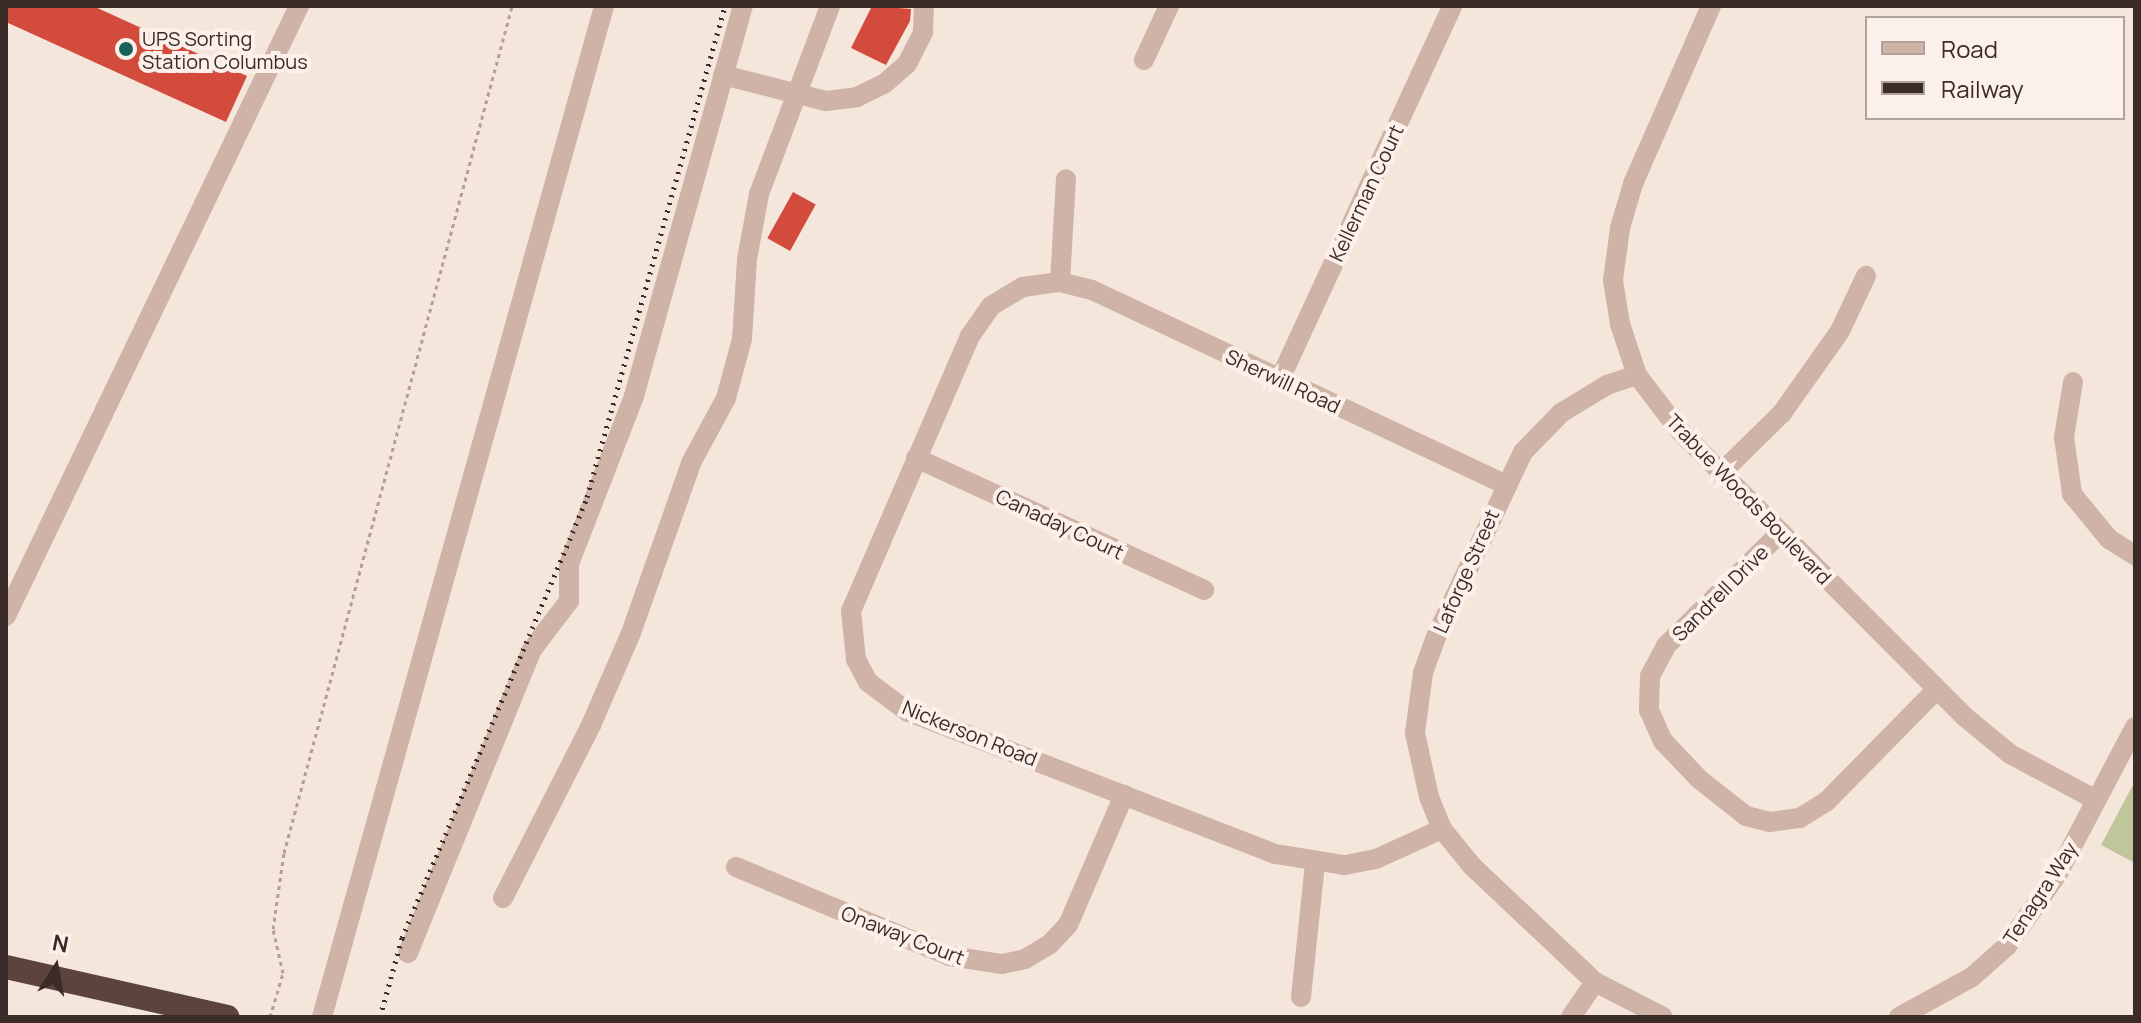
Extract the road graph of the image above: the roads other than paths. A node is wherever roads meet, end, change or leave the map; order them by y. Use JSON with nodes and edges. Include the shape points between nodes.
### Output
{"nodes":[{"id":1,"x":299,"y":6,"type":"edge"},
{"id":2,"x":604,"y":6,"type":"edge"},
{"id":3,"x":743,"y":6,"type":"edge"},
{"id":4,"x":830,"y":6,"type":"edge"},
{"id":5,"x":924,"y":6,"type":"edge"},
{"id":6,"x":1169,"y":6,"type":"edge"},
{"id":7,"x":1452,"y":6,"type":"edge"},
{"id":8,"x":1711,"y":6,"type":"edge"},
{"id":9,"x":1144,"y":60,"type":"dead end"},
{"id":10,"x":723,"y":75,"type":"junction"},
{"id":11,"x":798,"y":94,"type":"junction"},
{"id":12,"x":1066,"y":179,"type":"dead end"},
{"id":13,"x":1866,"y":276,"type":"dead end"},
{"id":14,"x":1060,"y":282,"type":"junction"},
{"id":15,"x":1637,"y":375,"type":"junction"},
{"id":16,"x":1280,"y":379,"type":"junction"},
{"id":17,"x":2073,"y":382,"type":"dead end"},
{"id":18,"x":916,"y":458,"type":"junction"},
{"id":19,"x":1721,"y":473,"type":"junction"},
{"id":20,"x":1505,"y":484,"type":"junction"},
{"id":21,"x":1781,"y":532,"type":"junction"},
{"id":22,"x":2135,"y":555,"type":"edge"},
{"id":23,"x":1204,"y":590,"type":"dead end"},
{"id":24,"x":6,"y":616,"type":"edge"},
{"id":25,"x":1936,"y":690,"type":"junction"},
{"id":26,"x":2135,"y":727,"type":"edge"},
{"id":27,"x":1124,"y":795,"type":"junction"},
{"id":28,"x":2096,"y":800,"type":"junction"},
{"id":29,"x":1442,"y":829,"type":"junction"},
{"id":30,"x":1315,"y":864,"type":"junction"},
{"id":31,"x":736,"y":867,"type":"dead end"},
{"id":32,"x":503,"y":898,"type":"dead end"},
{"id":33,"x":408,"y":953,"type":"dead end"},
{"id":34,"x":6,"y":967,"type":"edge"},
{"id":35,"x":1595,"y":982,"type":"junction"},
{"id":36,"x":1301,"y":997,"type":"dead end"},
{"id":37,"x":221,"y":1016,"type":"edge"},
{"id":38,"x":322,"y":1017,"type":"edge"},
{"id":39,"x":1571,"y":1017,"type":"edge"},
{"id":40,"x":1663,"y":1017,"type":"edge"},
{"id":41,"x":1899,"y":1017,"type":"edge"}],
"edges":[{"from":1,"to":24,"type":"street"},
{"from":2,"to":38,"type":"street"},
{"from":3,"to":10,"type":"street"},
{"from":4,"to":11,"type":"street"},
{"from":5,"to":11,"type":"street","via":[[926,20],[916,51],[884,84],[843,100]]},
{"from":6,"to":9,"type":"street"},
{"from":7,"to":16,"type":"street","name":"Kellerman Court"},
{"from":8,"to":15,"type":"street","name":"Trabue Woods Boulevard","via":[[1633,184],[1620,228],[1613,280]]},
{"from":10,"to":11,"type":"street"},
{"from":10,"to":33,"type":"street","via":[[634,396],[569,564],[569,601],[531,651]]},
{"from":11,"to":32,"type":"street","via":[[756,207],[742,339],[726,398],[692,461],[597,712]]},
{"from":12,"to":14,"type":"street"},
{"from":13,"to":19,"type":"street","via":[[1840,331],[1782,413]]},
{"from":14,"to":16,"type":"street","name":"Sherwill Road","via":[[1092,290]]},
{"from":14,"to":18,"type":"street","name":"Nickerson Road","via":[[1023,287],[991,306],[970,336]]},
{"from":15,"to":19,"type":"street","name":"Trabue Woods Boulevard"},
{"from":15,"to":20,"type":"street","name":"Laforge Street","via":[[1607,385],[1561,413],[1523,452]]},
{"from":16,"to":20,"type":"street","name":"Sherwill Road"},
{"from":17,"to":22,"type":"street","via":[[2064,437],[2072,494],[2109,539]]},
{"from":18,"to":23,"type":"street","name":"Canaday Court"},
{"from":18,"to":27,"type":"street","name":"Nickerson Road","via":[[851,611],[850,636],[868,682],[908,712]]},
{"from":19,"to":21,"type":"street","name":"Trabue Woods Boulevard"},
{"from":20,"to":29,"type":"street","name":"Laforge Street","via":[[1436,637],[1416,704],[1419,762]]},
{"from":21,"to":25,"type":"street","name":"Trabue Woods Boulevard"},
{"from":21,"to":25,"type":"street","name":"Sandrell Drive","via":[[1666,646],[1650,676],[1649,710],[1663,741],[1699,779],[1746,816],[1770,822],[1800,818],[1826,802]]},
{"from":25,"to":28,"type":"street","name":"Trabue Woods Boulevard","via":[[2010,754]]},
{"from":26,"to":28,"type":"street","name":"Tenagra Way"},
{"from":27,"to":30,"type":"street","name":"Nickerson Road","via":[[1275,854]]},
{"from":27,"to":31,"type":"street","name":"Onaway Court","via":[[1068,925],[1037,952],[1002,964],[950,956]]},
{"from":28,"to":41,"type":"street","name":"Tenagra Way","via":[[2058,873],[2007,946],[1972,977]]},
{"from":29,"to":30,"type":"street","name":"Nickerson Road","via":[[1376,859]]},
{"from":29,"to":35,"type":"street","via":[[1492,886]]},
{"from":30,"to":36,"type":"street"},
{"from":34,"to":37,"type":"highway"},
{"from":35,"to":39,"type":"street"},
{"from":35,"to":40,"type":"street"}]}
